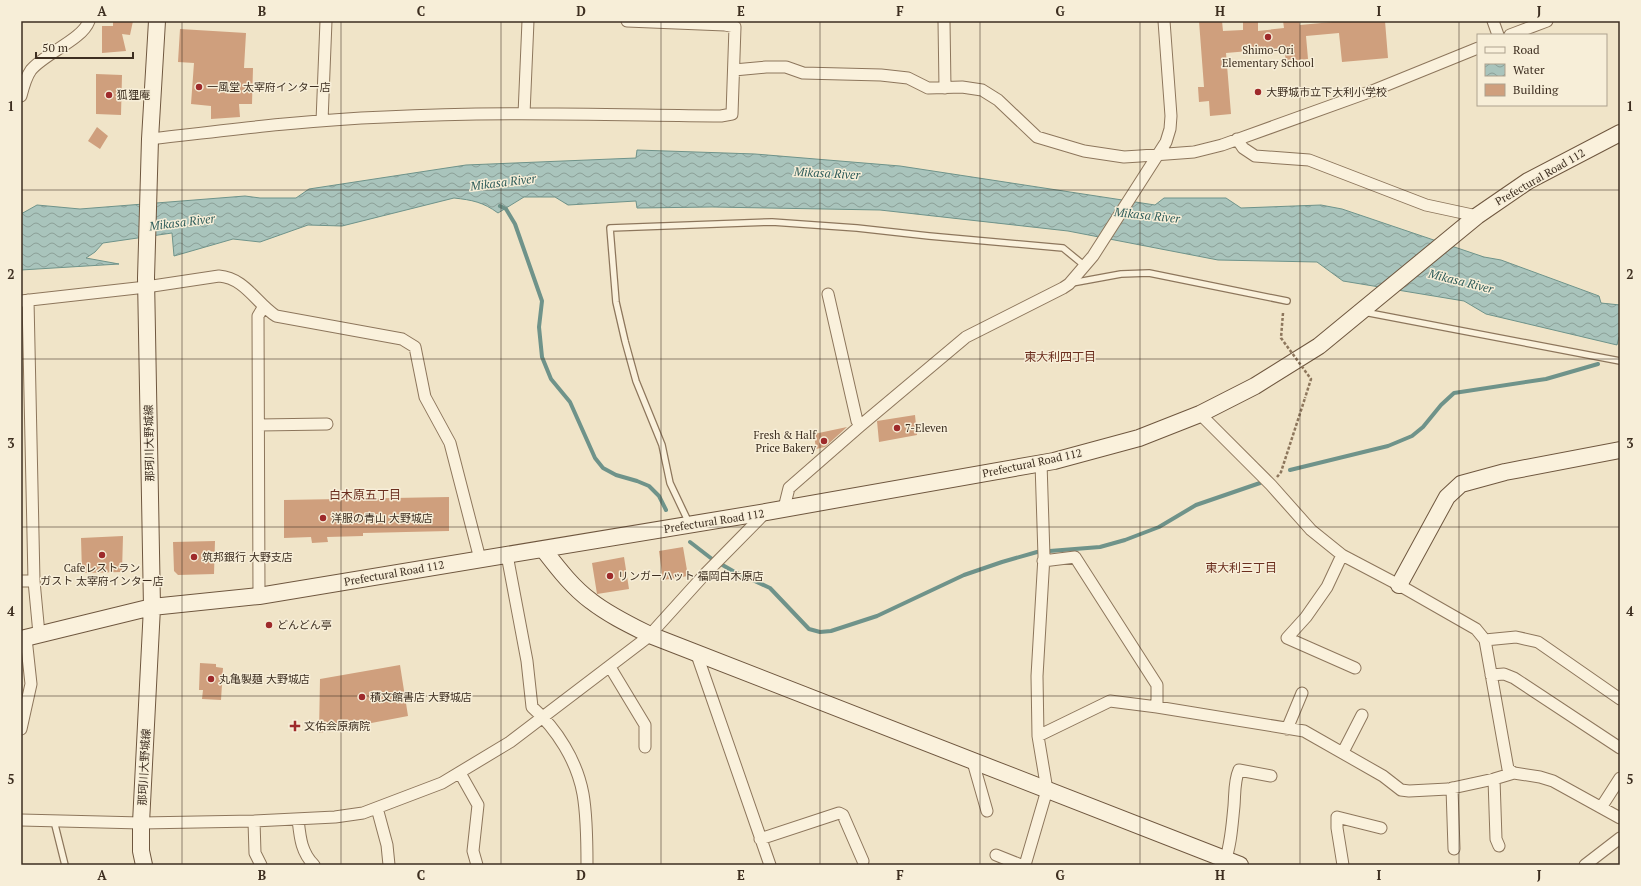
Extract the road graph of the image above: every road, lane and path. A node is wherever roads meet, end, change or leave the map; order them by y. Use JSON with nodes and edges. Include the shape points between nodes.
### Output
{"nodes":[{"id":1,"x":89,"y":21,"type":"edge"},
{"id":2,"x":157,"y":21,"type":"edge"},
{"id":3,"x":326,"y":21,"type":"edge"},
{"id":4,"x":528,"y":21,"type":"edge"},
{"id":5,"x":627,"y":21,"type":"edge"},
{"id":6,"x":944,"y":21,"type":"edge"},
{"id":7,"x":1164,"y":21,"type":"edge"},
{"id":8,"x":1493,"y":21,"type":"edge"},
{"id":9,"x":1547,"y":21,"type":"edge"},
{"id":10,"x":1498,"y":34,"type":"edge"},
{"id":11,"x":1513,"y":34,"type":"edge"},
{"id":12,"x":1477,"y":48,"type":"edge"},
{"id":13,"x":734,"y":70,"type":"junction"},
{"id":14,"x":945,"y":88,"type":"junction"},
{"id":15,"x":21,"y":96,"type":"edge"},
{"id":16,"x":524,"y":114,"type":"junction"},
{"id":17,"x":322,"y":121,"type":"junction"},
{"id":18,"x":1620,"y":133,"type":"edge"},
{"id":19,"x":150,"y":139,"type":"junction"},
{"id":20,"x":1237,"y":139,"type":"junction"},
{"id":21,"x":1156,"y":158,"type":"junction"},
{"id":22,"x":1477,"y":216,"type":"junction"},
{"id":23,"x":1085,"y":266,"type":"junction"},
{"id":24,"x":146,"y":283,"type":"junction"},
{"id":25,"x":1069,"y":284,"type":"junction"},
{"id":26,"x":828,"y":294,"type":"dead end"},
{"id":27,"x":25,"y":300,"type":"edge"},
{"id":28,"x":1287,"y":301,"type":"dead end"},
{"id":29,"x":264,"y":306,"type":"junction"},
{"id":30,"x":1366,"y":308,"type":"junction"},
{"id":31,"x":1283,"y":314,"type":"dead end"},
{"id":32,"x":1620,"y":361,"type":"edge"},
{"id":33,"x":1200,"y":414,"type":"junction"},
{"id":34,"x":327,"y":424,"type":"dead end"},
{"id":35,"x":259,"y":425,"type":"junction"},
{"id":36,"x":860,"y":426,"type":"junction"},
{"id":37,"x":1620,"y":450,"type":"edge"},
{"id":38,"x":1041,"y":463,"type":"junction"},
{"id":39,"x":1271,"y":485,"type":"junction"},
{"id":40,"x":784,"y":508,"type":"junction"},
{"id":41,"x":766,"y":512,"type":"junction"},
{"id":42,"x":690,"y":525,"type":"junction"},
{"id":43,"x":543,"y":549,"type":"junction"},
{"id":44,"x":507,"y":555,"type":"junction"},
{"id":45,"x":1043,"y":555,"type":"junction"},
{"id":46,"x":1342,"y":555,"type":"junction"},
{"id":47,"x":480,"y":559,"type":"junction"},
{"id":48,"x":21,"y":581,"type":"edge"},
{"id":49,"x":34,"y":581,"type":"junction"},
{"id":50,"x":1399,"y":585,"type":"junction"},
{"id":51,"x":259,"y":596,"type":"junction"},
{"id":52,"x":152,"y":607,"type":"junction"},
{"id":53,"x":650,"y":635,"type":"junction"},
{"id":54,"x":29,"y":637,"type":"edge"},
{"id":55,"x":1485,"y":640,"type":"junction"},
{"id":56,"x":696,"y":652,"type":"junction"},
{"id":57,"x":610,"y":667,"type":"junction"},
{"id":58,"x":1355,"y":668,"type":"dead end"},
{"id":59,"x":1491,"y":675,"type":"junction"},
{"id":60,"x":1302,"y":693,"type":"dead end"},
{"id":61,"x":1620,"y":699,"type":"edge"},
{"id":62,"x":1157,"y":707,"type":"junction"},
{"id":63,"x":1362,"y":714,"type":"dead end"},
{"id":64,"x":543,"y":717,"type":"junction"},
{"id":65,"x":21,"y":729,"type":"edge"},
{"id":66,"x":1287,"y":729,"type":"junction"},
{"id":67,"x":1038,"y":736,"type":"junction"},
{"id":68,"x":645,"y":747,"type":"dead end"},
{"id":69,"x":1620,"y":748,"type":"edge"},
{"id":70,"x":1342,"y":752,"type":"junction"},
{"id":71,"x":973,"y":762,"type":"junction"},
{"id":72,"x":460,"y":773,"type":"junction"},
{"id":73,"x":1514,"y":773,"type":"junction"},
{"id":74,"x":1271,"y":776,"type":"dead end"},
{"id":75,"x":1620,"y":778,"type":"edge"},
{"id":76,"x":1494,"y":779,"type":"junction"},
{"id":77,"x":1452,"y":788,"type":"junction"},
{"id":78,"x":1047,"y":790,"type":"junction"},
{"id":79,"x":1602,"y":806,"type":"junction"},
{"id":80,"x":377,"y":808,"type":"junction"},
{"id":81,"x":987,"y":811,"type":"dead end"},
{"id":82,"x":1620,"y":818,"type":"edge"},
{"id":83,"x":298,"y":819,"type":"junction"},
{"id":84,"x":21,"y":820,"type":"edge"},
{"id":85,"x":54,"y":820,"type":"junction"},
{"id":86,"x":254,"y":821,"type":"junction"},
{"id":87,"x":141,"y":823,"type":"junction"},
{"id":88,"x":1381,"y":828,"type":"dead end"},
{"id":89,"x":1620,"y":838,"type":"edge"},
{"id":90,"x":760,"y":839,"type":"junction"},
{"id":91,"x":387,"y":845,"type":"junction"},
{"id":92,"x":1499,"y":846,"type":"dead end"},
{"id":93,"x":1454,"y":849,"type":"dead end"},
{"id":94,"x":996,"y":855,"type":"dead end"},
{"id":95,"x":863,"y":861,"type":"dead end"},
{"id":96,"x":1230,"y":863,"type":"edge"},
{"id":97,"x":66,"y":865,"type":"edge"},
{"id":98,"x":144,"y":865,"type":"edge"},
{"id":99,"x":261,"y":865,"type":"edge"},
{"id":100,"x":314,"y":865,"type":"edge"},
{"id":101,"x":389,"y":865,"type":"edge"},
{"id":102,"x":398,"y":865,"type":"edge"},
{"id":103,"x":477,"y":865,"type":"edge"},
{"id":104,"x":587,"y":865,"type":"edge"},
{"id":105,"x":770,"y":865,"type":"edge"},
{"id":106,"x":1022,"y":865,"type":"edge"},
{"id":107,"x":1025,"y":865,"type":"edge"},
{"id":108,"x":1343,"y":865,"type":"edge"},
{"id":109,"x":1585,"y":865,"type":"edge"}],
"edges":[{"from":1,"to":15,"type":"street","via":[[81,32],[30,71]]},
{"from":2,"to":19,"type":"main road","name":"那珂川大野城線"},
{"from":3,"to":17,"type":"street"},
{"from":4,"to":16,"type":"street"},
{"from":5,"to":13,"type":"street","via":[[725,24],[735,27]]},
{"from":6,"to":14,"type":"street"},
{"from":7,"to":21,"type":"street","via":[[1172,116],[1166,142]]},
{"from":8,"to":10,"type":"street"},
{"from":9,"to":11,"type":"street"},
{"from":12,"to":20,"type":"street","via":[[1372,91]]},
{"from":13,"to":14,"type":"street","via":[[766,67],[786,68],[803,73],[881,75],[908,78],[928,88]]},
{"from":13,"to":16,"type":"street","via":[[732,114]]},
{"from":14,"to":21,"type":"street","via":[[982,90],[998,100],[1037,137],[1084,151]]},
{"from":16,"to":17,"type":"street","via":[[459,114]]},
{"from":17,"to":19,"type":"street"},
{"from":18,"to":22,"type":"main road","name":"Prefectural Road 112","via":[[1528,181]]},
{"from":19,"to":24,"type":"main road","name":"那珂川大野城線"},
{"from":20,"to":21,"type":"street","via":[[1194,152]]},
{"from":20,"to":22,"type":"street","via":[[1243,148],[1255,156],[1309,160],[1426,205]]},
{"from":21,"to":23,"type":"street"},
{"from":22,"to":30,"type":"main road","name":"Prefectural Road 112"},
{"from":23,"to":25,"type":"street"},
{"from":23,"to":42,"type":"lane","via":[[1063,248],[857,228],[772,222],[610,228],[616,302],[625,341],[636,381],[662,445],[670,483]]},
{"from":24,"to":27,"type":"street"},
{"from":24,"to":29,"type":"street","via":[[229,277],[241,283]]},
{"from":24,"to":52,"type":"main road","name":"那珂川大野城線"},
{"from":25,"to":28,"type":"lane","via":[[1121,274],[1149,273]]},
{"from":25,"to":36,"type":"street","via":[[966,337]]},
{"from":26,"to":36,"type":"street"},
{"from":27,"to":49,"type":"street"},
{"from":29,"to":35,"type":"street","via":[[258,316]]},
{"from":29,"to":47,"type":"street","via":[[276,316],[402,339],[415,347],[425,397],[450,443]]},
{"from":30,"to":32,"type":"lane"},
{"from":30,"to":33,"type":"main road","name":"Prefectural Road 112","via":[[1312,350],[1255,386]]},
{"from":31,"to":39,"type":"path","bridge":true,"via":[[1281,338],[1311,379],[1281,472]]},
{"from":33,"to":38,"type":"main road","name":"Prefectural Road 112","via":[[1139,438]]},
{"from":33,"to":39,"type":"street"},
{"from":34,"to":35,"type":"street"},
{"from":35,"to":51,"type":"street"},
{"from":36,"to":40,"type":"street","via":[[789,488]]},
{"from":37,"to":50,"type":"main road","via":[[1505,472],[1461,484],[1447,497]]},
{"from":38,"to":40,"type":"main road","name":"Prefectural Road 112"},
{"from":38,"to":45,"type":"street"},
{"from":39,"to":46,"type":"street","via":[[1311,530]]},
{"from":40,"to":41,"type":"main road","name":"Prefectural Road 112"},
{"from":41,"to":42,"type":"main road","name":"Prefectural Road 112"},
{"from":41,"to":53,"type":"street"},
{"from":42,"to":43,"type":"main road","name":"Prefectural Road 112"},
{"from":43,"to":44,"type":"main road","name":"Prefectural Road 112"},
{"from":43,"to":53,"type":"main road","via":[[566,578],[590,601]]},
{"from":44,"to":47,"type":"main road","name":"Prefectural Road 112"},
{"from":44,"to":64,"type":"street","via":[[527,661],[532,707]]},
{"from":45,"to":62,"type":"street","via":[[1075,557],[1157,685]]},
{"from":45,"to":67,"type":"street","via":[[1037,676]]},
{"from":46,"to":50,"type":"street"},
{"from":46,"to":58,"type":"street","via":[[1327,587],[1287,638]]},
{"from":47,"to":51,"type":"main road","name":"Prefectural Road 112"},
{"from":48,"to":49,"type":"street"},
{"from":49,"to":54,"type":"street"},
{"from":50,"to":55,"type":"street","via":[[1476,629]]},
{"from":51,"to":52,"type":"main road","name":"Prefectural Road 112"},
{"from":52,"to":54,"type":"main road","name":"Prefectural Road 112"},
{"from":52,"to":87,"type":"main road","name":"那珂川大野城線"},
{"from":53,"to":56,"type":"main road"},
{"from":53,"to":57,"type":"street"},
{"from":54,"to":65,"type":"street","via":[[31,684]]},
{"from":55,"to":59,"type":"street"},
{"from":55,"to":61,"type":"street","via":[[1516,637],[1538,642]]},
{"from":56,"to":71,"type":"main road"},
{"from":56,"to":90,"type":"street"},
{"from":57,"to":64,"type":"street"},
{"from":57,"to":68,"type":"street","via":[[645,725]]},
{"from":59,"to":69,"type":"street","via":[[1504,674],[1514,678]]},
{"from":59,"to":73,"type":"street","via":[[1506,763],[1508,769]]},
{"from":60,"to":66,"type":"street"},
{"from":62,"to":66,"type":"street"},
{"from":62,"to":67,"type":"street","via":[[1110,701]]},
{"from":63,"to":70,"type":"street"},
{"from":64,"to":72,"type":"street","via":[[510,742]]},
{"from":64,"to":104,"type":"street","via":[[568,752],[583,792]]},
{"from":66,"to":70,"type":"street","via":[[1304,731]]},
{"from":67,"to":78,"type":"street"},
{"from":70,"to":77,"type":"street","via":[[1383,776],[1401,790]]},
{"from":71,"to":78,"type":"main road"},
{"from":71,"to":81,"type":"street"},
{"from":72,"to":80,"type":"street","via":[[442,783]]},
{"from":72,"to":103,"type":"street","via":[[478,804],[473,851]]},
{"from":73,"to":76,"type":"street"},
{"from":73,"to":79,"type":"street","via":[[1553,781]]},
{"from":74,"to":96,"type":"street","via":[[1239,770],[1236,777]]},
{"from":75,"to":79,"type":"street"},
{"from":76,"to":77,"type":"street"},
{"from":76,"to":92,"type":"street","via":[[1496,838]]},
{"from":77,"to":93,"type":"street"},
{"from":78,"to":96,"type":"main road"},
{"from":78,"to":107,"type":"street"},
{"from":79,"to":82,"type":"street"},
{"from":80,"to":83,"type":"street","via":[[335,817]]},
{"from":80,"to":91,"type":"street"},
{"from":83,"to":86,"type":"street"},
{"from":83,"to":100,"type":"street","via":[[304,853]]},
{"from":84,"to":85,"type":"street"},
{"from":85,"to":87,"type":"street"},
{"from":85,"to":97,"type":"lane"},
{"from":86,"to":87,"type":"street"},
{"from":86,"to":99,"type":"street","via":[[255,853]]},
{"from":87,"to":98,"type":"main road","name":"那珂川大野城線"},
{"from":88,"to":108,"type":"street","via":[[1338,817],[1337,828]]},
{"from":89,"to":109,"type":"street"},
{"from":90,"to":95,"type":"street","via":[[839,813],[843,815]]},
{"from":90,"to":105,"type":"street"},
{"from":91,"to":101,"type":"street"},
{"from":91,"to":102,"type":"street"},
{"from":94,"to":106,"type":"street"}]}
